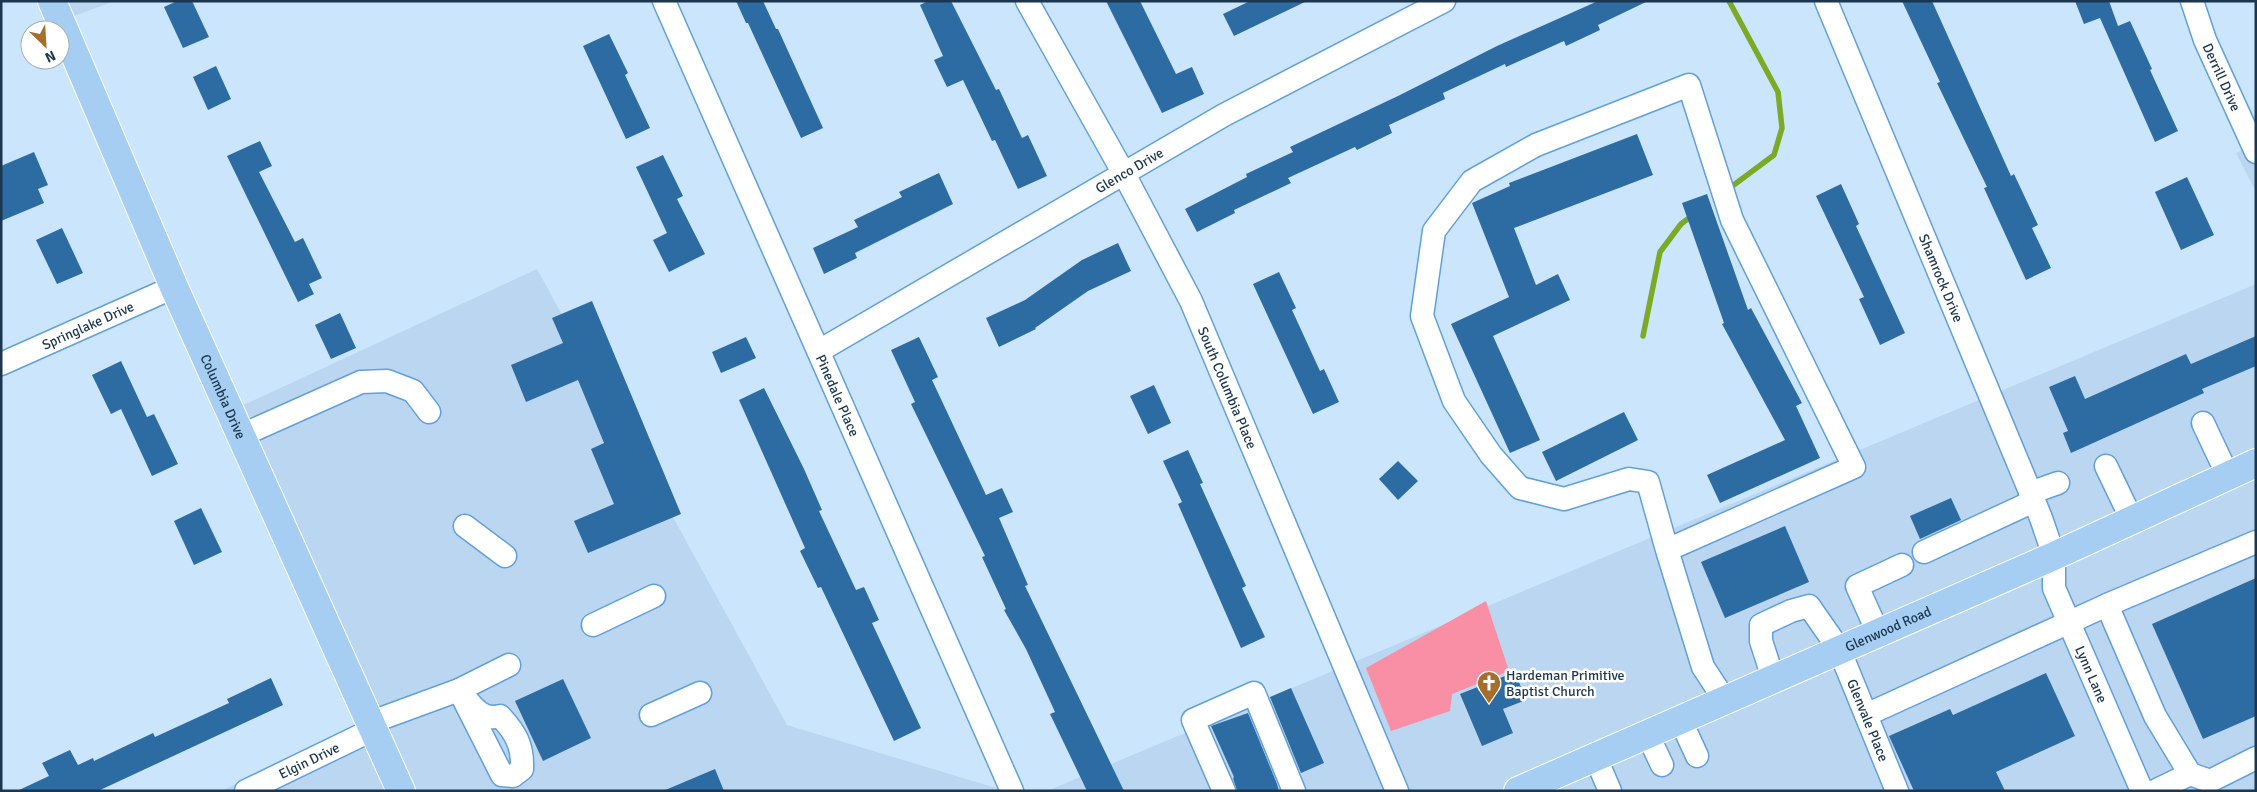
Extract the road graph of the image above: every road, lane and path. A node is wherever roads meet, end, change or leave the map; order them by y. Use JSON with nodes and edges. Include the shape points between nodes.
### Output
{"nodes":[{"id":1,"x":52,"y":1,"type":"edge"},
{"id":2,"x":664,"y":1,"type":"edge"},
{"id":3,"x":1026,"y":1,"type":"edge"},
{"id":4,"x":1444,"y":1,"type":"edge"},
{"id":5,"x":1826,"y":1,"type":"edge"},
{"id":6,"x":2192,"y":1,"type":"edge"},
{"id":7,"x":2256,"y":152,"type":"edge"},
{"id":8,"x":1123,"y":172,"type":"junction"},
{"id":9,"x":174,"y":287,"type":"junction"},
{"id":10,"x":819,"y":351,"type":"junction"},
{"id":11,"x":1,"y":364,"type":"edge"},
{"id":12,"x":429,"y":412,"type":"dead end"},
{"id":13,"x":2203,"y":423,"type":"dead end"},
{"id":14,"x":240,"y":436,"type":"junction"},
{"id":15,"x":2256,"y":464,"type":"edge"},
{"id":16,"x":2106,"y":466,"type":"dead end"},
{"id":17,"x":2228,"y":476,"type":"junction"},
{"id":18,"x":2058,"y":483,"type":"dead end"},
{"id":19,"x":2032,"y":497,"type":"junction"},
{"id":20,"x":2132,"y":520,"type":"junction"},
{"id":21,"x":466,"y":526,"type":"dead end"},
{"id":22,"x":2256,"y":542,"type":"edge"},
{"id":23,"x":1667,"y":550,"type":"junction"},
{"id":24,"x":1924,"y":552,"type":"dead end"},
{"id":25,"x":505,"y":556,"type":"dead end"},
{"id":26,"x":2054,"y":556,"type":"junction"},
{"id":27,"x":1902,"y":565,"type":"dead end"},
{"id":28,"x":654,"y":596,"type":"dead end"},
{"id":29,"x":2107,"y":605,"type":"junction"},
{"id":30,"x":2069,"y":622,"type":"junction"},
{"id":31,"x":593,"y":625,"type":"dead end"},
{"id":32,"x":1878,"y":633,"type":"junction"},
{"id":33,"x":1839,"y":649,"type":"junction"},
{"id":34,"x":509,"y":665,"type":"dead end"},
{"id":35,"x":1773,"y":678,"type":"junction"},
{"id":36,"x":700,"y":693,"type":"dead end"},
{"id":37,"x":1724,"y":699,"type":"junction"},
{"id":38,"x":651,"y":715,"type":"dead end"},
{"id":39,"x":1866,"y":715,"type":"junction"},
{"id":40,"x":1680,"y":718,"type":"junction"},
{"id":41,"x":370,"y":726,"type":"junction"},
{"id":42,"x":1647,"y":734,"type":"junction"},
{"id":43,"x":1595,"y":756,"type":"junction"},
{"id":44,"x":1697,"y":756,"type":"dead end"},
{"id":45,"x":2256,"y":758,"type":"edge"},
{"id":46,"x":1662,"y":765,"type":"dead end"},
{"id":47,"x":2190,"y":774,"type":"junction"},
{"id":48,"x":1892,"y":789,"type":"edge"},
{"id":49,"x":246,"y":791,"type":"edge"},
{"id":50,"x":400,"y":791,"type":"edge"},
{"id":51,"x":1012,"y":791,"type":"edge"},
{"id":52,"x":1224,"y":791,"type":"edge"},
{"id":53,"x":1294,"y":791,"type":"edge"},
{"id":54,"x":1397,"y":791,"type":"edge"},
{"id":55,"x":1518,"y":791,"type":"edge"},
{"id":56,"x":1610,"y":791,"type":"edge"},
{"id":57,"x":2142,"y":791,"type":"edge"},
{"id":58,"x":2155,"y":791,"type":"edge"}],
"edges":[{"from":1,"to":9,"type":"main road","name":"Columbia Drive"},
{"from":2,"to":10,"type":"street","name":"Pinedale Place"},
{"from":3,"to":8,"type":"street","name":"South Columbia Place"},
{"from":4,"to":8,"type":"street","name":"Glenco Drive","via":[[1224,115]]},
{"from":5,"to":19,"type":"street","name":"Shamrock Drive"},
{"from":6,"to":7,"type":"street","name":"Derrill Drive","via":[[2205,40]]},
{"from":8,"to":10,"type":"street","name":"Glenco Drive"},
{"from":8,"to":54,"type":"street","name":"South Columbia Place","via":[[1191,301]]},
{"from":9,"to":11,"type":"street","name":"Springlake Drive"},
{"from":9,"to":14,"type":"main road","name":"Columbia Drive"},
{"from":10,"to":51,"type":"street","name":"Pinedale Place"},
{"from":12,"to":14,"type":"street","via":[[413,391],[387,381],[361,382]]},
{"from":13,"to":17,"type":"street"},
{"from":14,"to":41,"type":"main road","name":"Columbia Drive"},
{"from":15,"to":17,"type":"main road","name":"Glenwood Road"},
{"from":16,"to":20,"type":"street"},
{"from":17,"to":20,"type":"main road","name":"Glenwood Road"},
{"from":18,"to":19,"type":"street"},
{"from":19,"to":24,"type":"street"},
{"from":19,"to":26,"type":"street","name":"Shamrock Drive"},
{"from":20,"to":26,"type":"main road","name":"Glenwood Road"},
{"from":21,"to":25,"type":"street"},
{"from":22,"to":29,"type":"street"},
{"from":23,"to":23,"type":"street","via":[[1854,467],[1732,220],[1689,85],[1536,145],[1472,181],[1434,231],[1422,316],[1454,400],[1491,455],[1520,488],[1564,500],[1629,479],[1648,482]]},
{"from":23,"to":37,"type":"street","via":[[1703,667]]},
{"from":26,"to":30,"type":"street","name":"Lynn Lane","via":[[2054,588]]},
{"from":26,"to":32,"type":"main road","name":"Glenwood Road"},
{"from":27,"to":32,"type":"street","via":[[1857,586]]},
{"from":28,"to":31,"type":"street"},
{"from":29,"to":30,"type":"street"},
{"from":29,"to":47,"type":"street","via":[[2155,716]]},
{"from":30,"to":39,"type":"street"},
{"from":30,"to":57,"type":"street","name":"Lynn Lane"},
{"from":32,"to":33,"type":"main road","name":"Glenwood Road"},
{"from":33,"to":35,"type":"main road","name":"Glenwood Road"},
{"from":33,"to":35,"type":"street","name":"Glenvale Place","via":[[1809,606],[1791,611],[1762,625],[1761,641]]},
{"from":33,"to":39,"type":"street","name":"Glenvale Place"},
{"from":34,"to":41,"type":"street","name":"Elgin Drive","via":[[459,690]]},
{"from":35,"to":37,"type":"main road","name":"Glenwood Road"},
{"from":36,"to":38,"type":"street"},
{"from":37,"to":40,"type":"main road","name":"Glenwood Road"},
{"from":39,"to":48,"type":"street","name":"Glenvale Place"},
{"from":40,"to":42,"type":"main road","name":"Glenwood Road"},
{"from":40,"to":44,"type":"street"},
{"from":41,"to":49,"type":"street","name":"Elgin Drive"},
{"from":41,"to":50,"type":"main road","name":"Columbia Drive"},
{"from":42,"to":43,"type":"main road","name":"Glenwood Road"},
{"from":42,"to":46,"type":"street"},
{"from":43,"to":55,"type":"main road","name":"Glenwood Road"},
{"from":43,"to":56,"type":"street"},
{"from":45,"to":47,"type":"street","via":[[2210,781]]},
{"from":47,"to":58,"type":"street"},
{"from":52,"to":53,"type":"street","via":[[1194,720],[1254,693]]}]}
